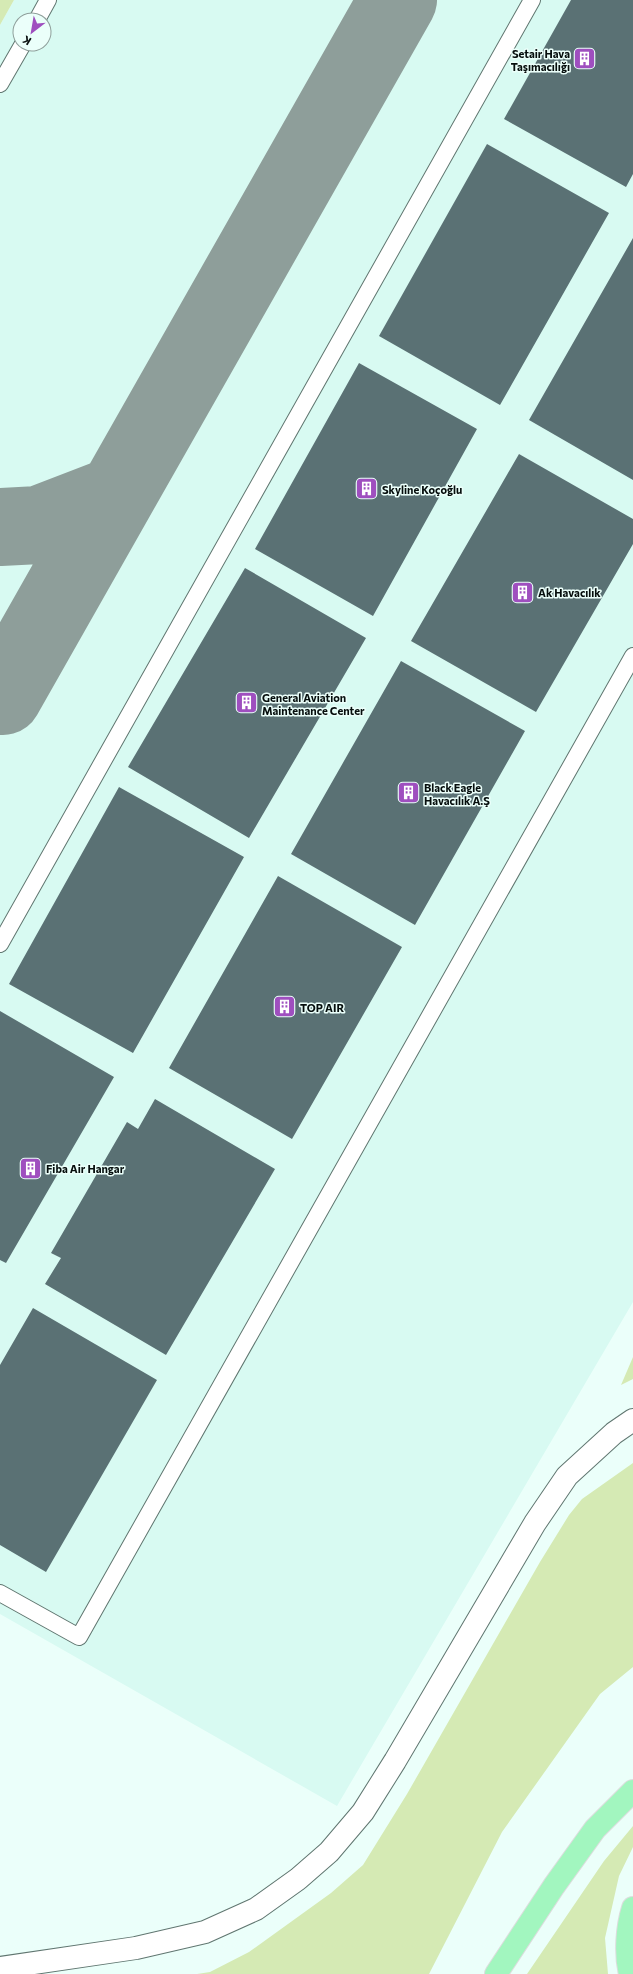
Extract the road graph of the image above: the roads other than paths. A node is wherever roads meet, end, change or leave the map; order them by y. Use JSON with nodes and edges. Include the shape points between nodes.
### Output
{"nodes":[{"id":1,"x":48,"y":0,"type":"edge"},
{"id":2,"x":532,"y":0,"type":"edge"},
{"id":3,"x":41,"y":12,"type":"edge"},
{"id":4,"x":18,"y":52,"type":"edge"},
{"id":5,"x":0,"y":84,"type":"edge"},
{"id":6,"x":633,"y":656,"type":"edge"},
{"id":7,"x":0,"y":944,"type":"edge"},
{"id":8,"x":633,"y":1420,"type":"edge"},
{"id":9,"x":0,"y":1593,"type":"edge"},
{"id":10,"x":633,"y":1791,"type":"edge"},
{"id":11,"x":633,"y":1908,"type":"edge"},
{"id":12,"x":0,"y":1968,"type":"edge"},
{"id":13,"x":496,"y":1974,"type":"edge"},
{"id":14,"x":630,"y":1974,"type":"edge"}],
"edges":[{"from":1,"to":3,"type":"lane"},
{"from":2,"to":7,"type":"lane"},
{"from":4,"to":5,"type":"lane"},
{"from":6,"to":9,"type":"lane","via":[[79,1637]]},
{"from":8,"to":12,"type":"street","via":[[614,1433],[563,1482],[535,1523],[367,1806],[329,1852],[298,1879],[256,1909],[205,1932],[136,1948]]},
{"from":10,"to":13,"type":"main road","via":[[595,1829]]},
{"from":11,"to":14,"type":"main road","via":[[629,1920]]}]}
